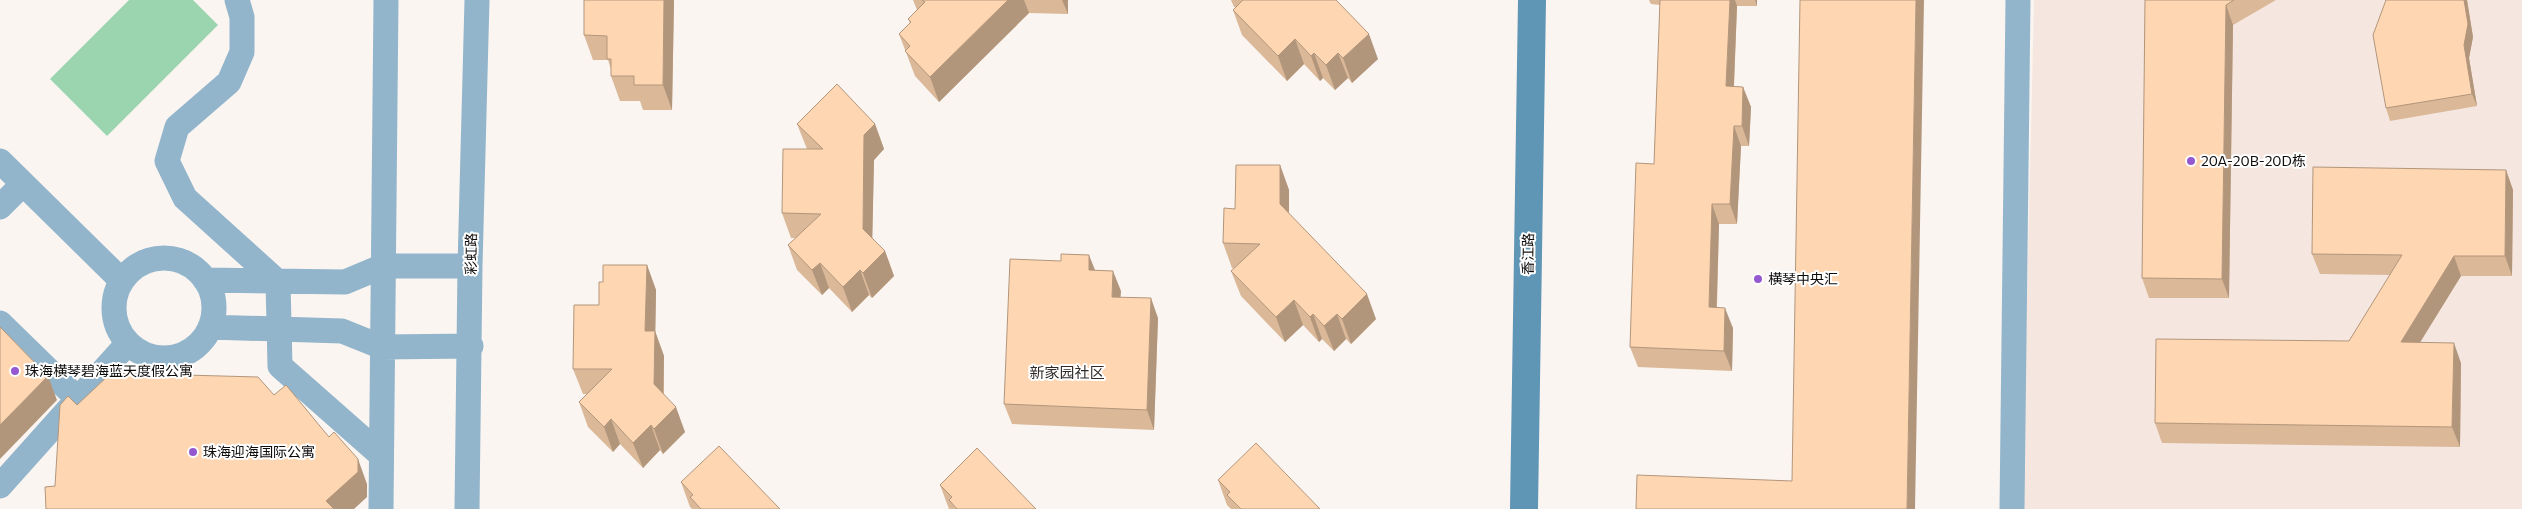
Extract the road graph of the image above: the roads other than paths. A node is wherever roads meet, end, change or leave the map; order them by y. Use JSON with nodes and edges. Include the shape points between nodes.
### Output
{"nodes":[{"id":1,"x":238,"y":0,"type":"edge"},
{"id":2,"x":386,"y":0,"type":"edge"},
{"id":3,"x":477,"y":0,"type":"edge"},
{"id":4,"x":1532,"y":0,"type":"edge"},
{"id":5,"x":2018,"y":0,"type":"edge"},
{"id":6,"x":0,"y":162,"type":"edge"},
{"id":7,"x":22,"y":184,"type":"junction"},
{"id":8,"x":0,"y":207,"type":"edge"},
{"id":9,"x":383,"y":266,"type":"junction"},
{"id":10,"x":470,"y":266,"type":"junction"},
{"id":11,"x":205,"y":280,"type":"junction"},
{"id":12,"x":122,"y":281,"type":"junction"},
{"id":13,"x":278,"y":282,"type":"junction"},
{"id":14,"x":0,"y":324,"type":"edge"},
{"id":15,"x":210,"y":327,"type":"junction"},
{"id":16,"x":278,"y":329,"type":"junction"},
{"id":17,"x":128,"y":343,"type":"junction"},
{"id":18,"x":470,"y":346,"type":"junction"},
{"id":19,"x":382,"y":347,"type":"junction"},
{"id":20,"x":78,"y":399,"type":"junction"},
{"id":21,"x":381,"y":455,"type":"junction"},
{"id":22,"x":0,"y":486,"type":"edge"},
{"id":23,"x":381,"y":509,"type":"edge"},
{"id":24,"x":467,"y":509,"type":"edge"},
{"id":25,"x":1524,"y":509,"type":"edge"},
{"id":26,"x":2012,"y":509,"type":"edge"}],
"edges":[{"from":1,"to":13,"type":"street","via":[[242,17],[242,52],[229,82],[177,128],[167,161],[185,198]]},
{"from":2,"to":9,"type":"street"},
{"from":3,"to":10,"type":"street","name":"彩虹路"},
{"from":4,"to":25,"type":"main road","name":"香江路"},
{"from":5,"to":26,"type":"street"},
{"from":6,"to":7,"type":"street"},
{"from":7,"to":8,"type":"street"},
{"from":7,"to":12,"type":"street"},
{"from":9,"to":10,"type":"street"},
{"from":9,"to":13,"type":"street","via":[[345,282]]},
{"from":9,"to":19,"type":"street"},
{"from":10,"to":18,"type":"street","name":"彩虹路"},
{"from":11,"to":12,"type":"street","via":[[180,260],[164,258],[148,261],[133,269]]},
{"from":11,"to":13,"type":"street"},
{"from":11,"to":15,"type":"street","via":[[213,303]]},
{"from":12,"to":17,"type":"street","via":[[115,297],[114,313],[118,329]]},
{"from":13,"to":16,"type":"street"},
{"from":14,"to":20,"type":"street"},
{"from":15,"to":16,"type":"street"},
{"from":15,"to":17,"type":"street","via":[[202,341],[189,352],[173,358],[141,353]]},
{"from":16,"to":19,"type":"street","via":[[342,331]]},
{"from":16,"to":21,"type":"street","via":[[280,366]]},
{"from":17,"to":20,"type":"street"},
{"from":18,"to":19,"type":"street"},
{"from":18,"to":24,"type":"street","name":"彩虹路"},
{"from":19,"to":21,"type":"street"},
{"from":20,"to":22,"type":"street"},
{"from":21,"to":23,"type":"street"}]}
